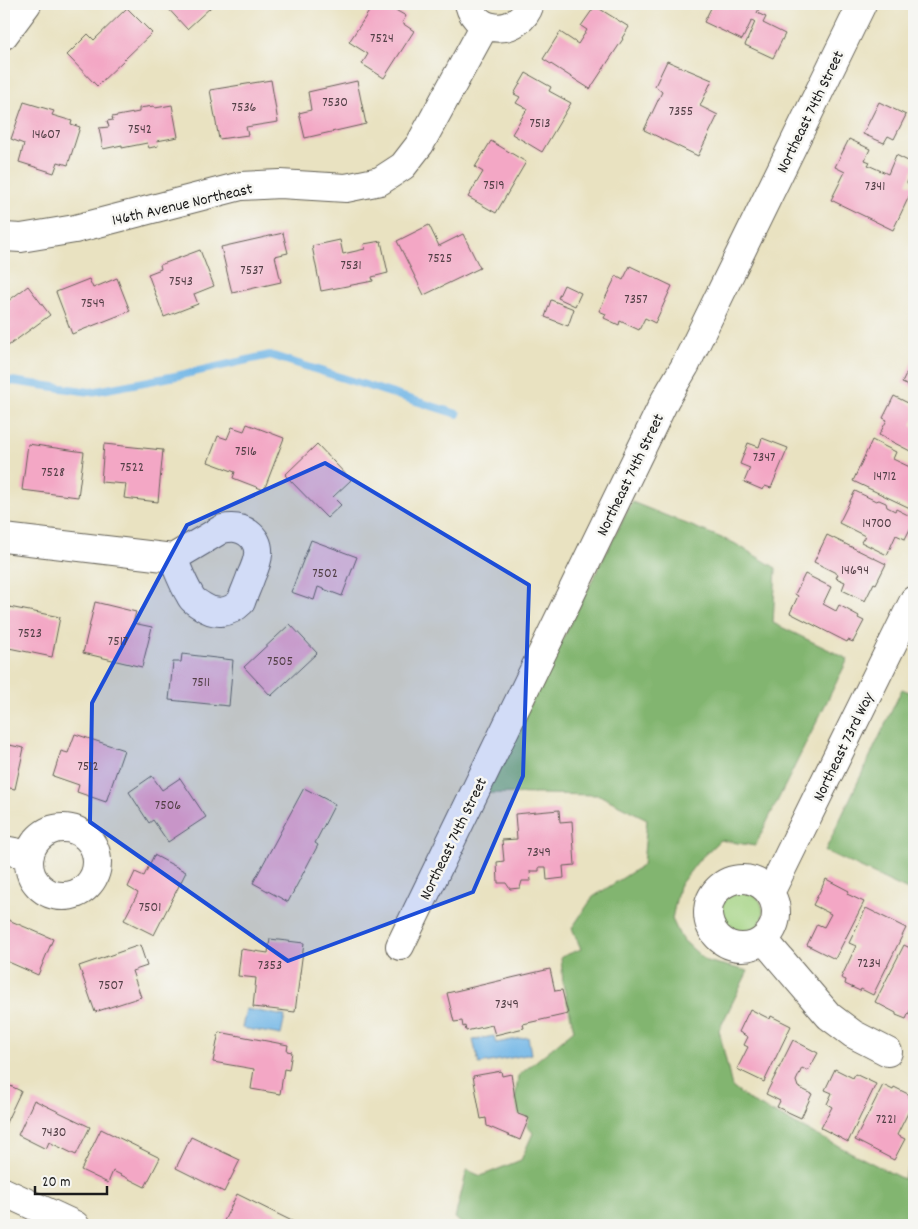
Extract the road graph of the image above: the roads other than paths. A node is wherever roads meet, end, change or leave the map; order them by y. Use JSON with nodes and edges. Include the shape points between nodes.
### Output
{"nodes":[{"id":1,"x":27,"y":4,"type":"edge"},
{"id":2,"x":530,"y":4,"type":"edge"},
{"id":3,"x":862,"y":4,"type":"edge"},
{"id":4,"x":477,"y":14,"type":"edge"},
{"id":5,"x":4,"y":35,"type":"edge"},
{"id":6,"x":4,"y":237,"type":"edge"},
{"id":7,"x":4,"y":538,"type":"edge"},
{"id":8,"x":173,"y":558,"type":"dead end"},
{"id":9,"x":914,"y":600,"type":"edge"},
{"id":10,"x":4,"y":850,"type":"edge"},
{"id":11,"x":30,"y":856,"type":"dead end"},
{"id":12,"x":770,"y":893,"type":"junction"},
{"id":13,"x":764,"y":940,"type":"junction"},
{"id":14,"x":400,"y":946,"type":"dead end"},
{"id":15,"x":888,"y":1052,"type":"dead end"},
{"id":16,"x":4,"y":1192,"type":"edge"},
{"id":17,"x":75,"y":1225,"type":"edge"}],
"edges":[{"from":1,"to":5,"type":"street"},
{"from":2,"to":4,"type":"street","name":"146th Avenue Northeast","via":[[524,16],[506,27],[496,28]]},
{"from":3,"to":14,"type":"street","name":"Northeast 74th Street"},
{"from":4,"to":6,"type":"street","name":"146th Avenue Northeast","via":[[420,144],[403,166],[380,181],[346,188],[280,184],[242,186],[75,229],[21,238]]},
{"from":7,"to":8,"type":"street"},
{"from":9,"to":12,"type":"street","name":"Northeast 73rd Way"},
{"from":10,"to":11,"type":"street"},
{"from":12,"to":13,"type":"street","via":[[777,909],[776,921]]},
{"from":12,"to":13,"type":"street","via":[[758,882],[735,879],[715,891],[707,912],[714,934],[732,946],[754,946]]},
{"from":13,"to":15,"type":"street","via":[[830,1016],[852,1034]]},
{"from":16,"to":17,"type":"street"}]}
